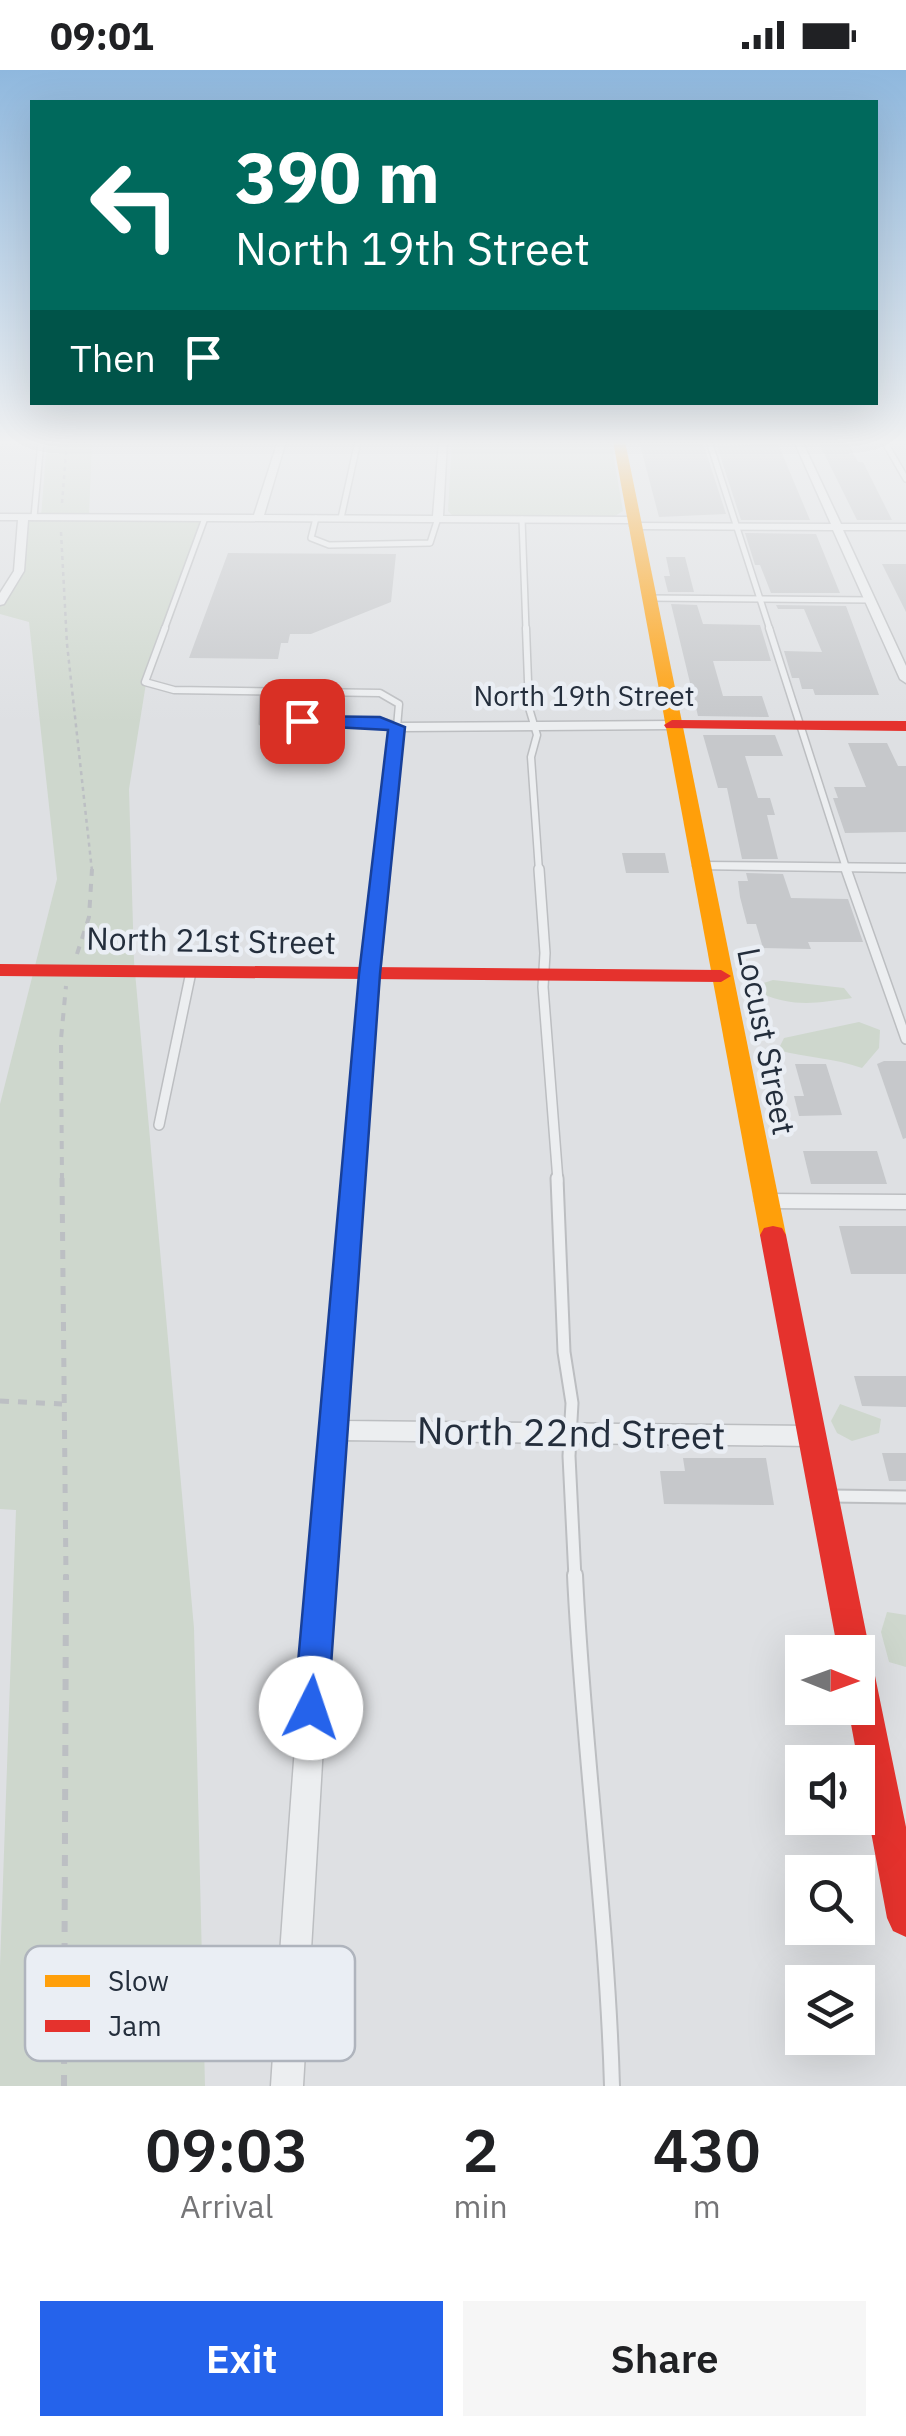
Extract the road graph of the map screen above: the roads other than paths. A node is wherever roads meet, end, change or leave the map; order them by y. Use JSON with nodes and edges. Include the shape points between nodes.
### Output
{"nodes":[{"id":1,"x":25,"y":535,"type":"edge"},
{"id":2,"x":199,"y":535,"type":"edge"},
{"id":3,"x":314,"y":535,"type":"edge"},
{"id":4,"x":435,"y":535,"type":"edge"},
{"id":5,"x":523,"y":535,"type":"edge"},
{"id":6,"x":636,"y":535,"type":"edge"},
{"id":7,"x":739,"y":535,"type":"edge"},
{"id":8,"x":841,"y":535,"type":"edge"},
{"id":9,"x":648,"y":598,"type":"junction"},
{"id":10,"x":760,"y":599,"type":"junction"},
{"id":11,"x":870,"y":600,"type":"junction"},
{"id":12,"x":0,"y":602,"type":"edge"},
{"id":13,"x":906,"y":678,"type":"edge"},
{"id":14,"x":268,"y":691,"type":"junction"},
{"id":15,"x":533,"y":724,"type":"junction"},
{"id":16,"x":672,"y":725,"type":"junction"},
{"id":17,"x":800,"y":726,"type":"junction"},
{"id":18,"x":906,"y":726,"type":"edge"},
{"id":19,"x":397,"y":727,"type":"junction"},
{"id":20,"x":700,"y":866,"type":"junction"},
{"id":21,"x":847,"y":867,"type":"junction"},
{"id":22,"x":906,"y":868,"type":"edge"},
{"id":23,"x":0,"y":970,"type":"edge"},
{"id":24,"x":192,"y":972,"type":"junction"},
{"id":25,"x":370,"y":974,"type":"junction"},
{"id":26,"x":544,"y":974,"type":"junction"},
{"id":27,"x":721,"y":976,"type":"junction"},
{"id":28,"x":906,"y":1039,"type":"edge"},
{"id":29,"x":159,"y":1125,"type":"dead end"},
{"id":30,"x":766,"y":1201,"type":"junction"},
{"id":31,"x":906,"y":1202,"type":"edge"},
{"id":32,"x":332,"y":1430,"type":"junction"},
{"id":33,"x":570,"y":1432,"type":"junction"},
{"id":34,"x":811,"y":1436,"type":"junction"},
{"id":35,"x":823,"y":1496,"type":"junction"},
{"id":36,"x":906,"y":1497,"type":"edge"},
{"id":37,"x":851,"y":1635,"type":"edge"},
{"id":38,"x":868,"y":1725,"type":"edge"},
{"id":39,"x":906,"y":1918,"type":"edge"},
{"id":40,"x":297,"y":1946,"type":"edge"},
{"id":41,"x":289,"y":2061,"type":"edge"},
{"id":42,"x":287,"y":2086,"type":"edge"},
{"id":43,"x":612,"y":2086,"type":"edge"}],
"edges":[{"from":1,"to":12,"type":"street","via":[[19,571]]},
{"from":2,"to":14,"type":"lane","via":[[145,682],[174,690]]},
{"from":3,"to":4,"type":"lane","via":[[313,541],[362,545],[430,543]]},
{"from":5,"to":15,"type":"lane"},
{"from":6,"to":9,"type":"street","name":"Locust Street"},
{"from":7,"to":10,"type":"lane"},
{"from":8,"to":11,"type":"street"},
{"from":9,"to":10,"type":"lane"},
{"from":9,"to":16,"type":"street","name":"Locust Street"},
{"from":10,"to":11,"type":"lane"},
{"from":10,"to":17,"type":"lane"},
{"from":11,"to":13,"type":"street"},
{"from":14,"to":19,"type":"lane","via":[[380,693],[399,704]]},
{"from":14,"to":19,"type":"street","name":"North 19th Street","via":[[264,721]]},
{"from":15,"to":16,"type":"street","name":"North 19th Street"},
{"from":15,"to":19,"type":"street","name":"North 19th Street"},
{"from":15,"to":26,"type":"lane"},
{"from":16,"to":17,"type":"street","name":"North 19th Street"},
{"from":16,"to":20,"type":"street","name":"Locust Street"},
{"from":17,"to":18,"type":"street","name":"North 19th Street"},
{"from":17,"to":21,"type":"lane"},
{"from":19,"to":25,"type":"street"},
{"from":20,"to":21,"type":"street"},
{"from":20,"to":27,"type":"street","name":"Locust Street"},
{"from":21,"to":22,"type":"street"},
{"from":21,"to":28,"type":"lane"},
{"from":23,"to":24,"type":"street","name":"North 21st Street"},
{"from":24,"to":25,"type":"street","name":"North 21st Street"},
{"from":24,"to":29,"type":"lane"},
{"from":25,"to":26,"type":"street","name":"North 21st Street"},
{"from":25,"to":32,"type":"street"},
{"from":26,"to":27,"type":"street","name":"North 21st Street"},
{"from":26,"to":33,"type":"lane"},
{"from":27,"to":30,"type":"street","name":"Locust Street"},
{"from":30,"to":31,"type":"street"},
{"from":30,"to":34,"type":"street","name":"Locust Street"},
{"from":32,"to":33,"type":"street","name":"North 22nd Street"},
{"from":32,"to":40,"type":"street"},
{"from":33,"to":34,"type":"street","name":"North 22nd Street"},
{"from":33,"to":43,"type":"lane"},
{"from":34,"to":35,"type":"street","name":"Locust Street"},
{"from":35,"to":36,"type":"lane"},
{"from":35,"to":37,"type":"street","name":"Locust Street"},
{"from":38,"to":39,"type":"street"},
{"from":41,"to":42,"type":"street"}]}
